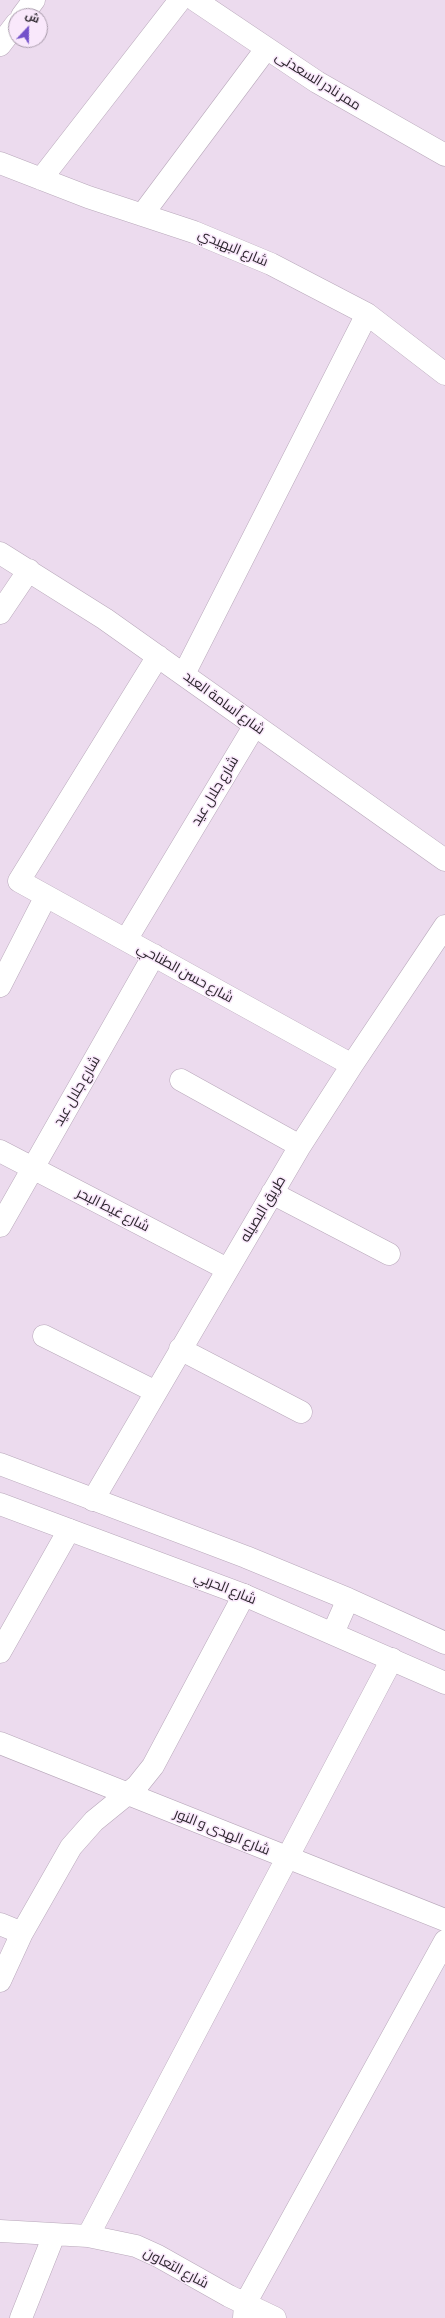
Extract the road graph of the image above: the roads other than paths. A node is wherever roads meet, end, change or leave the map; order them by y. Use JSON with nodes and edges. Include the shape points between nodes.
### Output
{"nodes":[{"id":1,"x":180,"y":0,"type":"edge"},
{"id":2,"x":195,"y":0,"type":"edge"},
{"id":3,"x":8,"y":34,"type":"edge"},
{"id":4,"x":0,"y":45,"type":"edge"},
{"id":5,"x":266,"y":49,"type":"junction"},
{"id":6,"x":445,"y":155,"type":"edge"},
{"id":7,"x":0,"y":163,"type":"edge"},
{"id":8,"x":42,"y":179,"type":"junction"},
{"id":9,"x":142,"y":215,"type":"junction"},
{"id":10,"x":367,"y":314,"type":"junction"},
{"id":11,"x":445,"y":374,"type":"edge"},
{"id":12,"x":0,"y":553,"type":"edge"},
{"id":13,"x":29,"y":570,"type":"junction"},
{"id":14,"x":0,"y":613,"type":"edge"},
{"id":15,"x":158,"y":656,"type":"junction"},
{"id":16,"x":184,"y":674,"type":"junction"},
{"id":17,"x":255,"y":725,"type":"junction"},
{"id":18,"x":445,"y":860,"type":"edge"},
{"id":19,"x":46,"y":896,"type":"junction"},
{"id":20,"x":445,"y":926,"type":"edge"},
{"id":21,"x":126,"y":940,"type":"junction"},
{"id":22,"x":154,"y":955,"type":"junction"},
{"id":23,"x":0,"y":986,"type":"edge"},
{"id":24,"x":352,"y":1064,"type":"junction"},
{"id":25,"x":181,"y":1080,"type":"dead end"},
{"id":26,"x":300,"y":1146,"type":"junction"},
{"id":27,"x":0,"y":1151,"type":"edge"},
{"id":28,"x":33,"y":1168,"type":"junction"},
{"id":29,"x":272,"y":1193,"type":"junction"},
{"id":30,"x":0,"y":1226,"type":"edge"},
{"id":31,"x":389,"y":1254,"type":"dead end"},
{"id":32,"x":227,"y":1269,"type":"junction"},
{"id":33,"x":44,"y":1336,"type":"dead end"},
{"id":34,"x":180,"y":1349,"type":"junction"},
{"id":35,"x":156,"y":1392,"type":"junction"},
{"id":36,"x":301,"y":1412,"type":"dead end"},
{"id":37,"x":0,"y":1464,"type":"edge"},
{"id":38,"x":93,"y":1500,"type":"junction"},
{"id":39,"x":0,"y":1504,"type":"edge"},
{"id":40,"x":69,"y":1530,"type":"junction"},
{"id":41,"x":244,"y":1595,"type":"junction"},
{"id":42,"x":348,"y":1599,"type":"junction"},
{"id":43,"x":333,"y":1633,"type":"junction"},
{"id":44,"x":445,"y":1643,"type":"edge"},
{"id":45,"x":0,"y":1652,"type":"edge"},
{"id":46,"x":392,"y":1659,"type":"junction"},
{"id":47,"x":445,"y":1684,"type":"edge"},
{"id":48,"x":0,"y":1743,"type":"edge"},
{"id":49,"x":128,"y":1794,"type":"junction"},
{"id":50,"x":287,"y":1857,"type":"junction"},
{"id":51,"x":445,"y":1920,"type":"edge"},
{"id":52,"x":0,"y":1924,"type":"edge"},
{"id":53,"x":22,"y":1933,"type":"junction"},
{"id":54,"x":445,"y":1941,"type":"edge"},
{"id":55,"x":0,"y":1981,"type":"edge"},
{"id":56,"x":0,"y":2231,"type":"edge"},
{"id":57,"x":54,"y":2235,"type":"junction"},
{"id":58,"x":88,"y":2236,"type":"junction"},
{"id":59,"x":245,"y":2311,"type":"edge"},
{"id":60,"x":21,"y":2318,"type":"edge"},
{"id":61,"x":275,"y":2318,"type":"edge"}],
"edges":[{"from":1,"to":8,"type":"street"},
{"from":2,"to":5,"type":"street","name":"ممر نادر السعدنى"},
{"from":3,"to":4,"type":"street"},
{"from":5,"to":6,"type":"street","name":"ممر نادر السعدنى","via":[[317,82]]},
{"from":5,"to":9,"type":"street"},
{"from":7,"to":8,"type":"street","name":"شارع البهيدي"},
{"from":8,"to":9,"type":"street","name":"شارع البهيدي"},
{"from":9,"to":10,"type":"street","name":"شارع البهيدي","via":[[246,252]]},
{"from":10,"to":11,"type":"street","name":"شارع البهيدي"},
{"from":10,"to":16,"type":"street"},
{"from":12,"to":13,"type":"street","name":"شارع أسامة العبد"},
{"from":13,"to":14,"type":"street"},
{"from":13,"to":15,"type":"street","name":"شارع أسامة العبد","via":[[105,618]]},
{"from":15,"to":16,"type":"street","name":"شارع أسامة العبد"},
{"from":15,"to":19,"type":"street","name":"شارع حسن الطناحي","via":[[19,881]]},
{"from":16,"to":17,"type":"street","name":"شارع أسامة العبد"},
{"from":17,"to":18,"type":"street","name":"شارع أسامة العبد"},
{"from":17,"to":21,"type":"street","name":"شارع جلال عيد"},
{"from":19,"to":21,"type":"street","name":"شارع حسن الطناحي"},
{"from":19,"to":23,"type":"street"},
{"from":20,"to":24,"type":"street","name":"طريق البصيله"},
{"from":21,"to":22,"type":"street","name":"شارع حسن الطناحي"},
{"from":22,"to":24,"type":"street","name":"شارع حسن الطناحي"},
{"from":22,"to":28,"type":"street","name":"شارع جلال عيد"},
{"from":24,"to":26,"type":"street","name":"طريق البصيله"},
{"from":25,"to":26,"type":"street"},
{"from":26,"to":29,"type":"street","name":"طريق البصيله"},
{"from":27,"to":28,"type":"street","name":"شارع غيط البحر"},
{"from":28,"to":30,"type":"street","name":"شارع جلال عيد"},
{"from":28,"to":32,"type":"street","name":"شارع غيط البحر"},
{"from":29,"to":31,"type":"street"},
{"from":29,"to":32,"type":"street","name":"طريق البصيله"},
{"from":32,"to":34,"type":"street","name":"طريق البصيله"},
{"from":33,"to":35,"type":"street"},
{"from":34,"to":35,"type":"street","name":"طريق البصيله"},
{"from":34,"to":36,"type":"street"},
{"from":35,"to":38,"type":"street","name":"طريق البصيله"},
{"from":37,"to":38,"type":"street"},
{"from":38,"to":42,"type":"street","via":[[246,1557]]},
{"from":39,"to":40,"type":"street","name":"شارع الحربي"},
{"from":40,"to":41,"type":"street","name":"شارع الحربي"},
{"from":40,"to":45,"type":"street"},
{"from":41,"to":43,"type":"street","name":"شارع الحربي"},
{"from":41,"to":49,"type":"street","via":[[153,1766]]},
{"from":42,"to":43,"type":"street"},
{"from":42,"to":44,"type":"street"},
{"from":43,"to":46,"type":"street","name":"شارع الحربي"},
{"from":46,"to":47,"type":"street","name":"شارع الحربي"},
{"from":46,"to":50,"type":"street"},
{"from":48,"to":49,"type":"street","name":"شارع الهدى و النور"},
{"from":49,"to":50,"type":"street","name":"شارع الهدى و النور"},
{"from":49,"to":53,"type":"street","via":[[98,1816],[78,1838]]},
{"from":50,"to":51,"type":"street","name":"شارع الهدى و النور"},
{"from":50,"to":58,"type":"street"},
{"from":52,"to":53,"type":"street"},
{"from":53,"to":55,"type":"street"},
{"from":54,"to":59,"type":"street"},
{"from":56,"to":57,"type":"street","name":"شارع التعاون"},
{"from":57,"to":58,"type":"street","name":"شارع التعاون"},
{"from":57,"to":60,"type":"street"},
{"from":58,"to":59,"type":"street","name":"شارع التعاون","via":[[136,2246],[158,2256]]},
{"from":59,"to":61,"type":"street","name":"شارع التعاون"}]}
